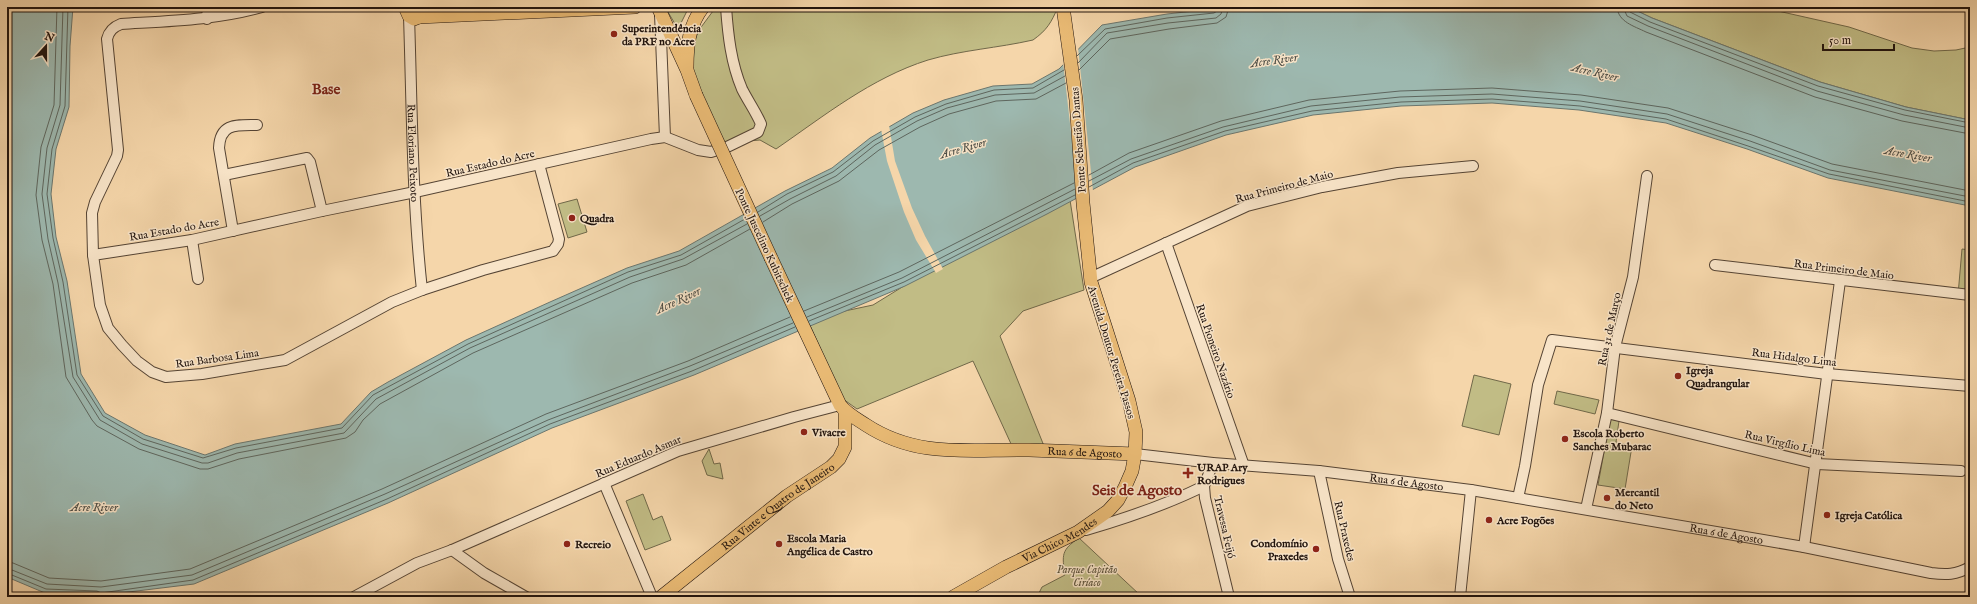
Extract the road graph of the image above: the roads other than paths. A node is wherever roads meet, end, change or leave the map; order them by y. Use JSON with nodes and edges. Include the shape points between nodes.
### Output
{"nodes":[{"id":1,"x":208,"y":7,"type":"edge"},
{"id":2,"x":262,"y":7,"type":"edge"},
{"id":3,"x":635,"y":7,"type":"edge"},
{"id":4,"x":703,"y":7,"type":"edge"},
{"id":5,"x":726,"y":7,"type":"edge"},
{"id":6,"x":1063,"y":7,"type":"edge"},
{"id":7,"x":659,"y":10,"type":"edge"},
{"id":8,"x":414,"y":12,"type":"edge"},
{"id":9,"x":207,"y":18,"type":"junction"},
{"id":10,"x":687,"y":70,"type":"junction"},
{"id":11,"x":258,"y":125,"type":"dead end"},
{"id":12,"x":666,"y":137,"type":"junction"},
{"id":13,"x":539,"y":164,"type":"junction"},
{"id":14,"x":1473,"y":166,"type":"dead end"},
{"id":15,"x":224,"y":175,"type":"junction"},
{"id":16,"x":1647,"y":176,"type":"dead end"},
{"id":17,"x":415,"y":192,"type":"junction"},
{"id":18,"x":322,"y":211,"type":"junction"},
{"id":19,"x":233,"y":231,"type":"junction"},
{"id":20,"x":192,"y":240,"type":"junction"},
{"id":21,"x":1166,"y":243,"type":"junction"},
{"id":22,"x":93,"y":255,"type":"junction"},
{"id":23,"x":1715,"y":265,"type":"dead end"},
{"id":24,"x":1090,"y":275,"type":"junction"},
{"id":25,"x":198,"y":279,"type":"dead end"},
{"id":26,"x":1840,"y":281,"type":"junction"},
{"id":27,"x":422,"y":290,"type":"junction"},
{"id":28,"x":1970,"y":295,"type":"edge"},
{"id":29,"x":1616,"y":347,"type":"junction"},
{"id":30,"x":1827,"y":374,"type":"junction"},
{"id":31,"x":1970,"y":386,"type":"edge"},
{"id":32,"x":840,"y":404,"type":"junction"},
{"id":33,"x":1607,"y":413,"type":"junction"},
{"id":34,"x":1135,"y":454,"type":"junction"},
{"id":35,"x":1213,"y":463,"type":"junction"},
{"id":36,"x":1817,"y":464,"type":"junction"},
{"id":37,"x":1244,"y":466,"type":"junction"},
{"id":38,"x":1319,"y":471,"type":"junction"},
{"id":39,"x":1961,"y":471,"type":"dead end"},
{"id":40,"x":604,"y":483,"type":"junction"},
{"id":41,"x":1204,"y":486,"type":"junction"},
{"id":42,"x":1471,"y":490,"type":"junction"},
{"id":43,"x":1518,"y":498,"type":"junction"},
{"id":44,"x":1586,"y":509,"type":"junction"},
{"id":45,"x":1078,"y":532,"type":"junction"},
{"id":46,"x":1804,"y":547,"type":"junction"},
{"id":47,"x":452,"y":550,"type":"junction"},
{"id":48,"x":1970,"y":568,"type":"edge"},
{"id":49,"x":354,"y":597,"type":"edge"},
{"id":50,"x":526,"y":597,"type":"edge"},
{"id":51,"x":652,"y":597,"type":"edge"},
{"id":52,"x":662,"y":597,"type":"edge"},
{"id":53,"x":952,"y":597,"type":"edge"},
{"id":54,"x":1229,"y":597,"type":"edge"},
{"id":55,"x":1350,"y":597,"type":"edge"},
{"id":56,"x":1460,"y":597,"type":"edge"}],
"edges":[{"from":1,"to":9,"type":"street"},
{"from":2,"to":9,"type":"street"},
{"from":3,"to":8,"type":"main road"},
{"from":4,"to":10,"type":"main road","via":[[692,25],[688,38]]},
{"from":5,"to":12,"type":"street","via":[[734,66],[742,88],[758,116],[760,129],[742,141],[711,152],[698,150]]},
{"from":6,"to":24,"type":"main road","name":"Ponte Sebastião Dantas","via":[[1076,100]]},
{"from":7,"to":10,"type":"main road","name":"Ponte Juscelino Kubitschek"},
{"from":7,"to":12,"type":"street"},
{"from":8,"to":17,"type":"street","name":"Rua Floriano Peixoto"},
{"from":9,"to":22,"type":"street","name":"Rua Barbosa Lima","via":[[121,24],[112,29],[107,39],[118,150],[92,213]]},
{"from":10,"to":32,"type":"main road","name":"Ponte Juscelino Kubitschek","bridge":true,"via":[[696,95]]},
{"from":11,"to":15,"type":"street","via":[[229,127],[223,131],[219,138],[219,148]]},
{"from":12,"to":13,"type":"street","name":"Rua Estado do Acre"},
{"from":13,"to":17,"type":"street","name":"Rua Estado do Acre"},
{"from":13,"to":27,"type":"street","name":"Rua Barbosa Lima","via":[[558,244],[553,251]]},
{"from":14,"to":21,"type":"street","name":"Rua Primeiro de Maio","via":[[1398,173],[1322,187],[1246,206]]},
{"from":15,"to":18,"type":"street","via":[[304,157],[309,160]]},
{"from":15,"to":19,"type":"street"},
{"from":16,"to":29,"type":"street","name":"Rua 31 de Março","via":[[1633,277]]},
{"from":17,"to":18,"type":"street","name":"Rua Estado do Acre"},
{"from":17,"to":27,"type":"street","name":"Rua Floriano Peixoto"},
{"from":18,"to":19,"type":"street","name":"Rua Estado do Acre"},
{"from":19,"to":20,"type":"street","name":"Rua Estado do Acre"},
{"from":20,"to":22,"type":"street","name":"Rua Estado do Acre"},
{"from":20,"to":25,"type":"street"},
{"from":21,"to":24,"type":"street","name":"Rua Primeiro de Maio"},
{"from":21,"to":37,"type":"street","name":"Rua Pioneiro Nazário"},
{"from":22,"to":27,"type":"street","name":"Rua Barbosa Lima","via":[[100,304],[108,328],[137,361],[152,372],[166,377],[202,374],[285,360],[392,302]]},
{"from":23,"to":26,"type":"street","name":"Rua Primeiro de Maio"},
{"from":24,"to":34,"type":"main road","name":"Avenida Doutor Pereira Passos","via":[[1099,311],[1129,401],[1136,432]]},
{"from":26,"to":28,"type":"street","name":"Rua Primeiro de Maio"},
{"from":26,"to":30,"type":"street"},
{"from":29,"to":30,"type":"street","name":"Rua Hidalgo Lima"},
{"from":29,"to":33,"type":"street","name":"Rua 31 de Março"},
{"from":29,"to":43,"type":"street","name":"Rua Hidalgo Lima","via":[[1552,340],[1538,385]]},
{"from":30,"to":31,"type":"street","name":"Rua Hidalgo Lima"},
{"from":30,"to":36,"type":"street"},
{"from":32,"to":34,"type":"main road","name":"Rua 6 de Agosto","via":[[881,435],[930,450]]},
{"from":32,"to":40,"type":"street","name":"Rua Eduardo Asmar","via":[[678,451]]},
{"from":32,"to":52,"type":"main road","name":"Rua Vinte e Quatro de Janeiro","via":[[845,447],[836,463],[787,496]]},
{"from":33,"to":36,"type":"street","name":"Rua Virgílio Lima"},
{"from":33,"to":44,"type":"street","name":"Rua 31 de Março"},
{"from":34,"to":35,"type":"street","name":"Rua 6 de Agosto"},
{"from":34,"to":45,"type":"main road","name":"Via Chico Mendes","via":[[1132,471],[1118,500],[1108,511]]},
{"from":35,"to":37,"type":"street","name":"Rua 6 de Agosto"},
{"from":35,"to":41,"type":"street","name":"Travessa Feijó"},
{"from":36,"to":39,"type":"street","name":"Rua Virgílio Lima"},
{"from":36,"to":46,"type":"street"},
{"from":37,"to":38,"type":"street","name":"Rua 6 de Agosto"},
{"from":38,"to":42,"type":"street","name":"Rua 6 de Agosto"},
{"from":38,"to":55,"type":"street","name":"Rua Praxedes","via":[[1338,559]]},
{"from":40,"to":47,"type":"street","name":"Rua Eduardo Asmar"},
{"from":40,"to":51,"type":"street"},
{"from":41,"to":45,"type":"street","via":[[1132,516]]},
{"from":41,"to":54,"type":"street","name":"Travessa Feijó"},
{"from":42,"to":43,"type":"street","name":"Rua 6 de Agosto"},
{"from":42,"to":56,"type":"street"},
{"from":43,"to":44,"type":"street","name":"Rua 6 de Agosto"},
{"from":44,"to":46,"type":"street","name":"Rua 6 de Agosto"},
{"from":45,"to":53,"type":"main road","name":"Via Chico Mendes"},
{"from":46,"to":48,"type":"street","name":"Rua 6 de Agosto","via":[[1931,573],[1949,575]]},
{"from":47,"to":49,"type":"street","name":"Rua Eduardo Asmar","via":[[417,563]]},
{"from":47,"to":50,"type":"street","via":[[484,573]]}]}
